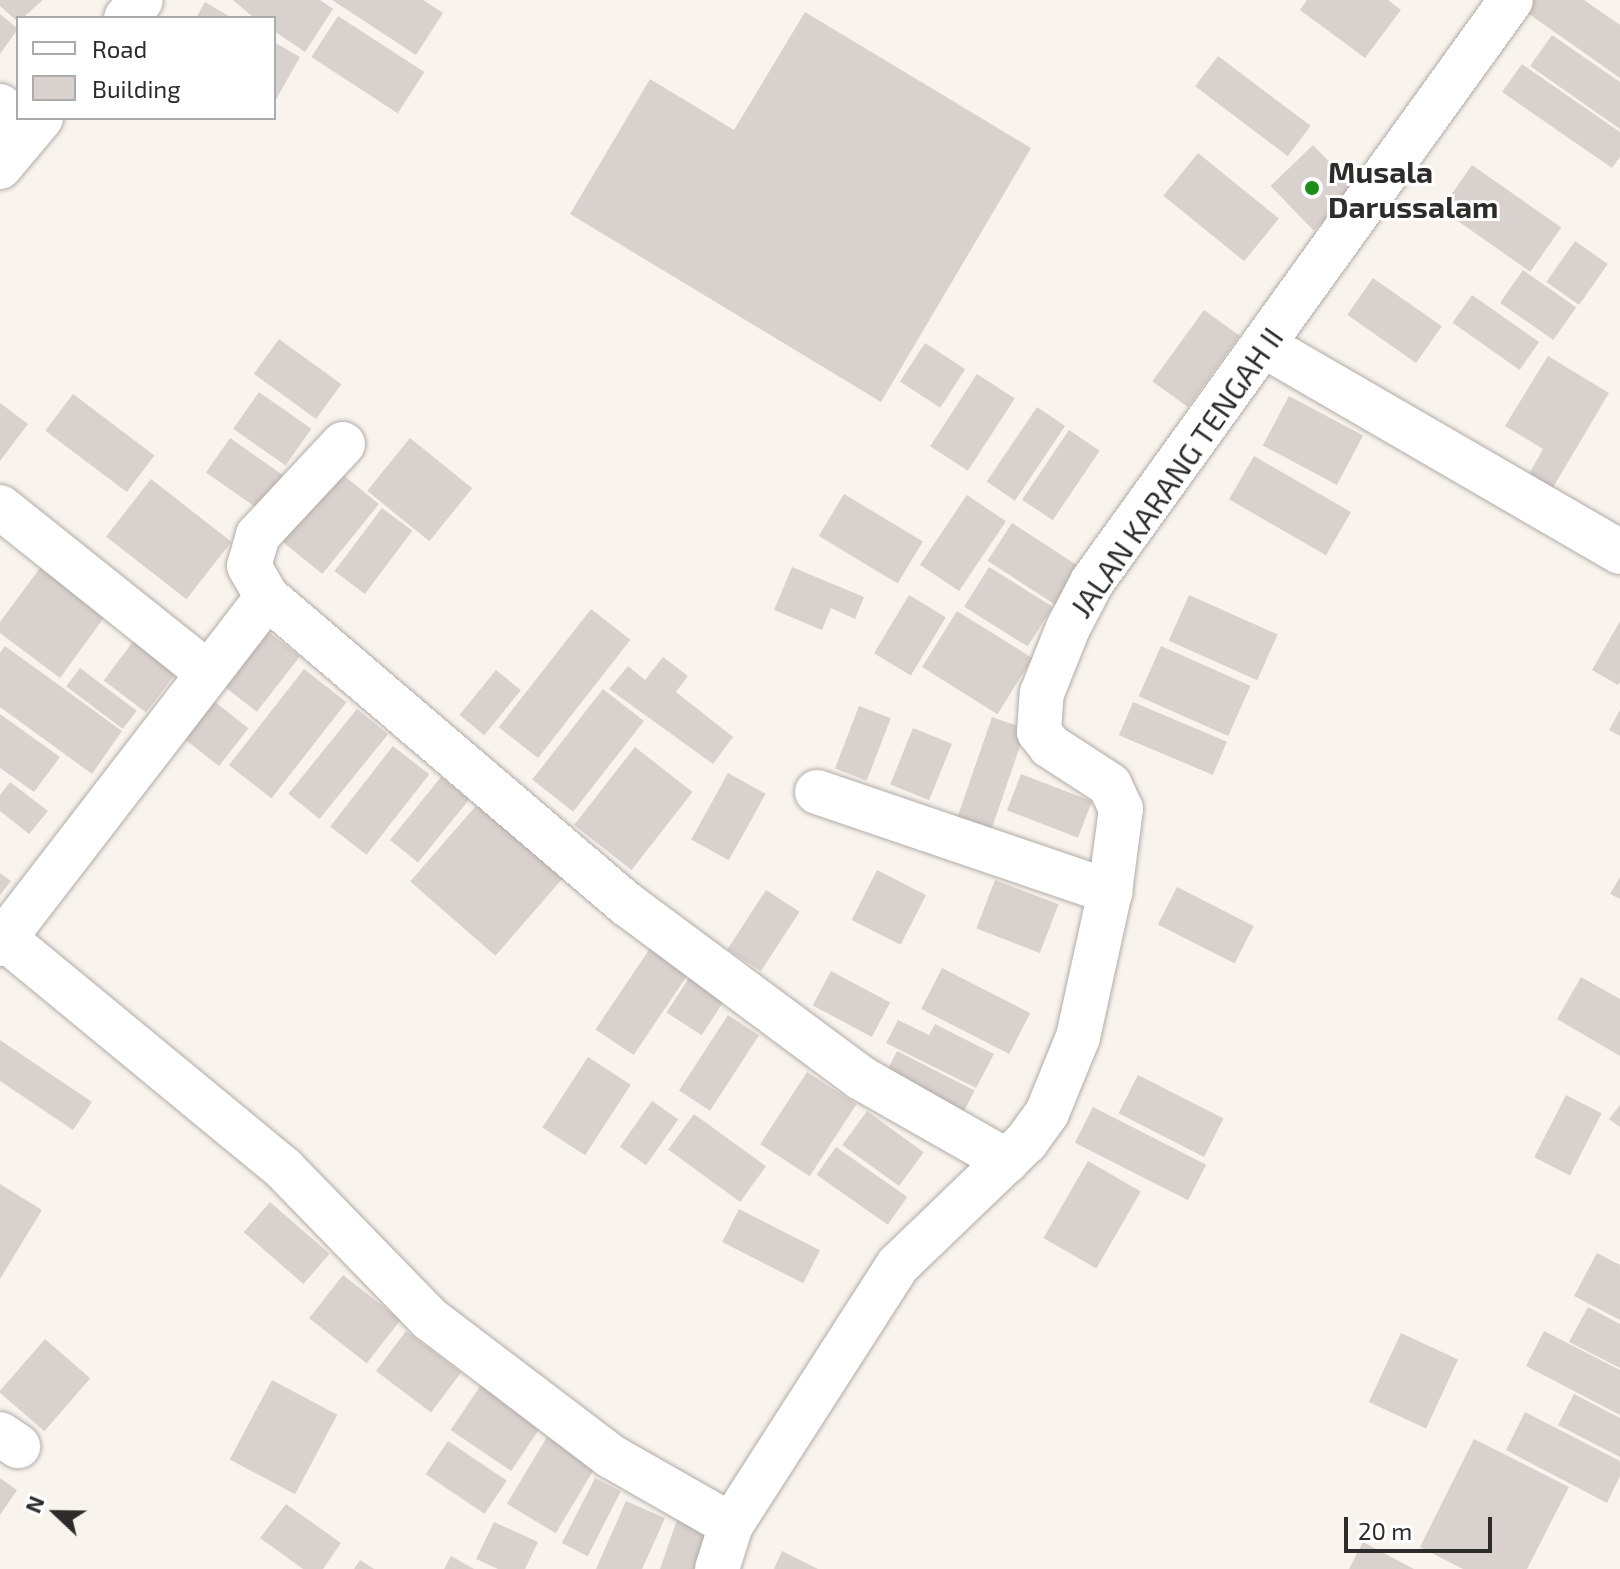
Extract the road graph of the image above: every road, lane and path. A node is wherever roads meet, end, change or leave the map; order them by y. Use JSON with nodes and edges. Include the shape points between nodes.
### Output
{"nodes":[{"id":1,"x":141,"y":0,"type":"edge"},
{"id":2,"x":1511,"y":0,"type":"edge"},
{"id":3,"x":128,"y":16,"type":"edge"},
{"id":4,"x":23,"y":120,"type":"edge"},
{"id":5,"x":0,"y":167,"type":"edge"},
{"id":6,"x":1263,"y":345,"type":"junction"},
{"id":7,"x":343,"y":444,"type":"dead end"},
{"id":8,"x":0,"y":507,"type":"edge"},
{"id":9,"x":1620,"y":552,"type":"edge"},
{"id":10,"x":267,"y":597,"type":"junction"},
{"id":11,"x":208,"y":673,"type":"junction"},
{"id":12,"x":817,"y":792,"type":"dead end"},
{"id":13,"x":1110,"y":892,"type":"junction"},
{"id":14,"x":2,"y":941,"type":"edge"},
{"id":15,"x":1007,"y":1161,"type":"junction"},
{"id":16,"x":731,"y":1525,"type":"junction"},
{"id":17,"x":717,"y":1569,"type":"edge"}],
"edges":[{"from":1,"to":3,"type":"street"},
{"from":2,"to":6,"type":"street","name":"JALAN KARANG TENGAH II"},
{"from":4,"to":5,"type":"street"},
{"from":6,"to":9,"type":"street"},
{"from":6,"to":13,"type":"street","name":"JALAN KARANG TENGAH II","via":[[1092,582],[1042,693],[1039,732],[1050,746],[1110,785],[1117,796],[1119,827]]},
{"from":7,"to":10,"type":"street","via":[[258,535],[249,566]]},
{"from":8,"to":11,"type":"street"},
{"from":10,"to":11,"type":"street"},
{"from":10,"to":15,"type":"street","via":[[628,905],[890,1097]]},
{"from":11,"to":14,"type":"street"},
{"from":12,"to":13,"type":"street"},
{"from":13,"to":15,"type":"street","name":"JALAN KARANG TENGAH II","via":[[1078,1037],[1047,1113]]},
{"from":14,"to":16,"type":"street","via":[[284,1169],[430,1319],[612,1457]]},
{"from":15,"to":16,"type":"street","name":"JALAN KARANG TENGAH II","via":[[898,1265]]},
{"from":16,"to":17,"type":"street","name":"JALAN KARANG TENGAH II"}]}
